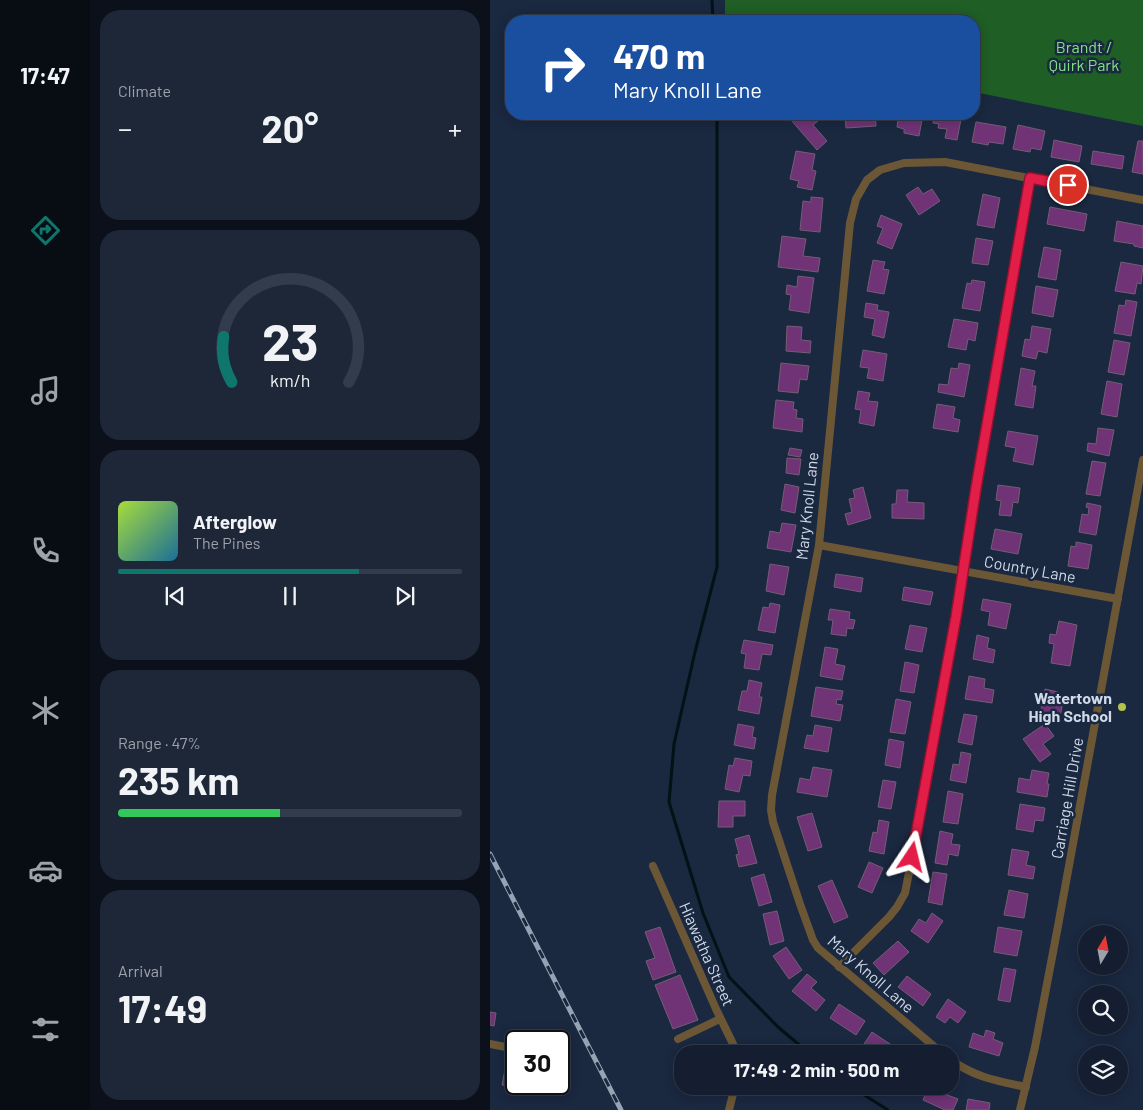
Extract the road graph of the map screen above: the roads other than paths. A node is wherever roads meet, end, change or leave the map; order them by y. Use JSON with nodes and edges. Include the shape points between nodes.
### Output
{"nodes":[{"id":1,"x":1030,"y":178,"type":"junction"},
{"id":2,"x":1143,"y":200,"type":"edge"},
{"id":3,"x":1143,"y":460,"type":"edge"},
{"id":4,"x":819,"y":545,"type":"junction"},
{"id":5,"x":964,"y":571,"type":"junction"},
{"id":6,"x":1118,"y":599,"type":"junction"},
{"id":7,"x":652,"y":866,"type":"dead end"},
{"id":8,"x":838,"y":967,"type":"junction"},
{"id":9,"x":720,"y":1018,"type":"junction"},
{"id":10,"x":678,"y":1039,"type":"dead end"},
{"id":11,"x":490,"y":1044,"type":"edge"},
{"id":12,"x":734,"y":1045,"type":"edge"},
{"id":13,"x":932,"y":1045,"type":"edge"},
{"id":14,"x":505,"y":1047,"type":"edge"},
{"id":15,"x":959,"y":1066,"type":"edge"},
{"id":16,"x":1026,"y":1087,"type":"junction"},
{"id":17,"x":733,"y":1095,"type":"edge"},
{"id":18,"x":729,"y":1110,"type":"edge"},
{"id":19,"x":1020,"y":1110,"type":"edge"}],
"edges":[{"from":1,"to":2,"type":"street","name":"Mary Knoll Lane"},
{"from":1,"to":4,"type":"street","name":"Mary Knoll Lane","via":[[945,162],[904,163],[880,170],[866,180],[856,199],[850,223]]},
{"from":1,"to":5,"type":"street"},
{"from":3,"to":6,"type":"street","name":"Carriage Hill Drive"},
{"from":4,"to":5,"type":"street","name":"Country Lane"},
{"from":4,"to":8,"type":"street","name":"Mary Knoll Lane","via":[[771,810],[813,940]]},
{"from":5,"to":6,"type":"street","name":"Country Lane"},
{"from":5,"to":8,"type":"street","via":[[905,894],[889,917]]},
{"from":6,"to":16,"type":"street","name":"Carriage Hill Drive"},
{"from":7,"to":9,"type":"street","name":"Hiawatha Street"},
{"from":8,"to":13,"type":"street","name":"Mary Knoll Lane"},
{"from":9,"to":10,"type":"street"},
{"from":9,"to":12,"type":"street","name":"Hiawatha Street"},
{"from":11,"to":14,"type":"street"},
{"from":15,"to":16,"type":"street","via":[[982,1077]]},
{"from":16,"to":19,"type":"street","name":"Carriage Hill Drive"},
{"from":17,"to":18,"type":"street"}]}
